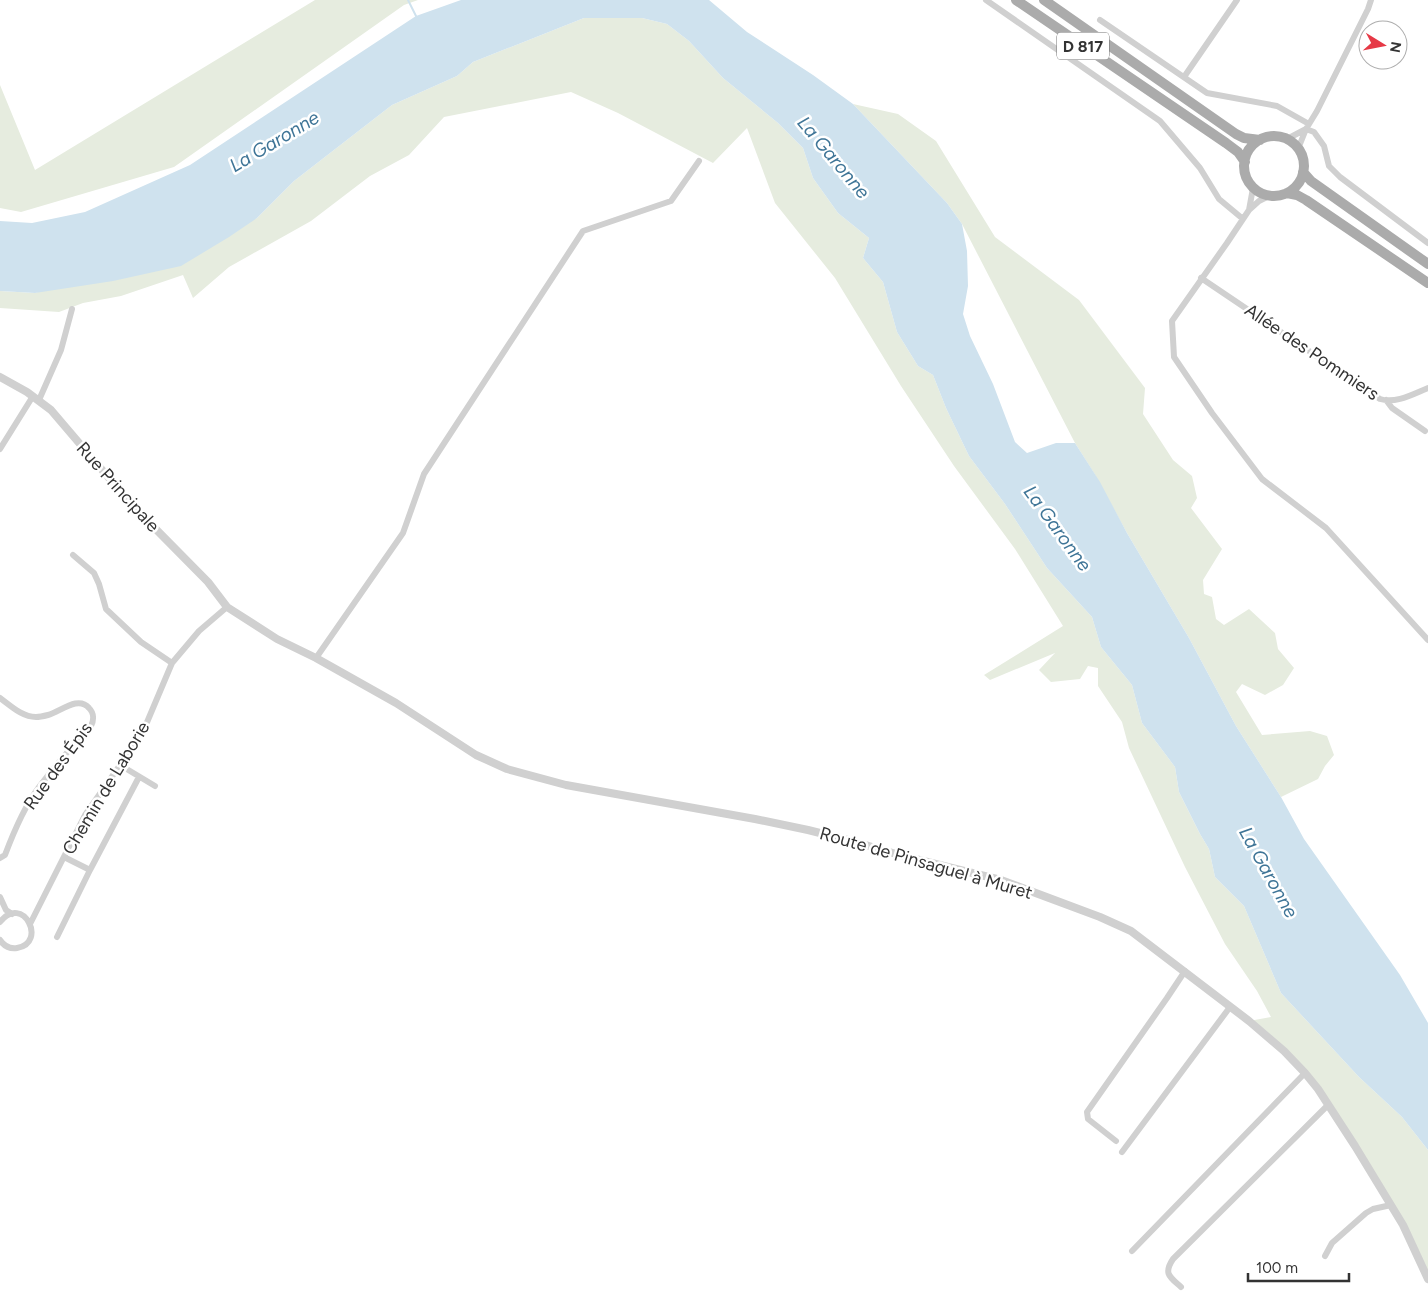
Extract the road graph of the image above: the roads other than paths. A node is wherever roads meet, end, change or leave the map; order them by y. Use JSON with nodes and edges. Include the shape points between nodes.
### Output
{"nodes":[{"id":1,"x":986,"y":0,"type":"edge"},
{"id":2,"x":1016,"y":0,"type":"edge"},
{"id":3,"x":1044,"y":0,"type":"edge"},
{"id":4,"x":1237,"y":0,"type":"edge"},
{"id":5,"x":1371,"y":0,"type":"edge"},
{"id":6,"x":1100,"y":20,"type":"dead end"},
{"id":7,"x":1184,"y":77,"type":"junction"},
{"id":8,"x":1307,"y":126,"type":"junction"},
{"id":9,"x":1287,"y":139,"type":"junction"},
{"id":10,"x":1260,"y":140,"type":"junction"},
{"id":11,"x":1298,"y":148,"type":"junction"},
{"id":12,"x":699,"y":161,"type":"dead end"},
{"id":13,"x":1245,"y":162,"type":"junction"},
{"id":14,"x":1304,"y":172,"type":"junction"},
{"id":15,"x":1254,"y":188,"type":"junction"},
{"id":16,"x":1287,"y":193,"type":"junction"},
{"id":17,"x":1269,"y":196,"type":"junction"},
{"id":18,"x":1249,"y":210,"type":"junction"},
{"id":19,"x":1243,"y":219,"type":"junction"},
{"id":20,"x":1428,"y":243,"type":"edge"},
{"id":21,"x":1428,"y":264,"type":"edge"},
{"id":22,"x":1201,"y":278,"type":"junction"},
{"id":23,"x":1428,"y":283,"type":"edge"},
{"id":24,"x":72,"y":309,"type":"dead end"},
{"id":25,"x":0,"y":378,"type":"edge"},
{"id":26,"x":1428,"y":388,"type":"edge"},
{"id":27,"x":36,"y":398,"type":"junction"},
{"id":28,"x":1386,"y":400,"type":"junction"},
{"id":29,"x":1425,"y":431,"type":"dead end"},
{"id":30,"x":0,"y":449,"type":"edge"},
{"id":31,"x":73,"y":554,"type":"dead end"},
{"id":32,"x":227,"y":606,"type":"junction"},
{"id":33,"x":1428,"y":640,"type":"edge"},
{"id":34,"x":316,"y":658,"type":"junction"},
{"id":35,"x":172,"y":663,"type":"junction"},
{"id":36,"x":0,"y":698,"type":"edge"},
{"id":37,"x":120,"y":765,"type":"junction"},
{"id":38,"x":139,"y":777,"type":"junction"},
{"id":39,"x":155,"y":786,"type":"dead end"},
{"id":40,"x":0,"y":858,"type":"edge"},
{"id":41,"x":64,"y":858,"type":"junction"},
{"id":42,"x":90,"y":870,"type":"junction"},
{"id":43,"x":1,"y":901,"type":"edge"},
{"id":44,"x":36,"y":911,"type":"junction"},
{"id":45,"x":12,"y":914,"type":"junction"},
{"id":46,"x":24,"y":916,"type":"junction"},
{"id":47,"x":2,"y":919,"type":"edge"},
{"id":48,"x":30,"y":924,"type":"junction"},
{"id":49,"x":57,"y":937,"type":"dead end"},
{"id":50,"x":1,"y":943,"type":"edge"},
{"id":51,"x":10,"y":947,"type":"junction"},
{"id":52,"x":0,"y":952,"type":"edge"},
{"id":53,"x":1185,"y":971,"type":"junction"},
{"id":54,"x":1230,"y":1007,"type":"junction"},
{"id":55,"x":1305,"y":1073,"type":"junction"},
{"id":56,"x":1328,"y":1105,"type":"junction"},
{"id":57,"x":1116,"y":1141,"type":"dead end"},
{"id":58,"x":1122,"y":1152,"type":"dead end"},
{"id":59,"x":1391,"y":1205,"type":"junction"},
{"id":60,"x":1132,"y":1251,"type":"dead end"},
{"id":61,"x":1325,"y":1256,"type":"dead end"},
{"id":62,"x":1428,"y":1278,"type":"edge"},
{"id":63,"x":1181,"y":1288,"type":"dead end"}],
"edges":[{"from":1,"to":19,"type":"street","via":[[1160,121],[1200,168],[1218,199]]},
{"from":2,"to":13,"type":"main road","number":"D 817","via":[[1238,152]]},
{"from":3,"to":10,"type":"main road","number":"D 817","via":[[1236,134]]},
{"from":4,"to":7,"type":"street"},
{"from":5,"to":8,"type":"street","via":[[1318,111]]},
{"from":6,"to":7,"type":"street"},
{"from":7,"to":8,"type":"street","via":[[1207,93],[1277,106]]},
{"from":8,"to":9,"type":"street"},
{"from":8,"to":11,"type":"street"},
{"from":8,"to":20,"type":"street","via":[[1324,146],[1329,166],[1340,177]]},
{"from":9,"to":10,"type":"main road","via":[[1269,137]]},
{"from":9,"to":11,"type":"main road"},
{"from":10,"to":13,"type":"main road","via":[[1247,154]]},
{"from":11,"to":14,"type":"main road"},
{"from":12,"to":34,"type":"street","via":[[671,201],[583,231],[424,474],[403,533]]},
{"from":13,"to":15,"type":"main road","via":[[1248,181]]},
{"from":14,"to":16,"type":"main road","via":[[1298,184]]},
{"from":14,"to":21,"type":"main road","via":[[1311,182]]},
{"from":15,"to":17,"type":"main road"},
{"from":15,"to":18,"type":"street"},
{"from":16,"to":17,"type":"main road"},
{"from":16,"to":23,"type":"main road","via":[[1306,200]]},
{"from":17,"to":18,"type":"street"},
{"from":18,"to":19,"type":"street"},
{"from":19,"to":22,"type":"street"},
{"from":22,"to":28,"type":"street","name":"Allée des Pommiers"},
{"from":22,"to":33,"type":"street","via":[[1172,321],[1174,357],[1262,479],[1326,528]]},
{"from":24,"to":27,"type":"street","via":[[61,350]]},
{"from":25,"to":27,"type":"street","name":"Rue Principale"},
{"from":26,"to":28,"type":"street","name":"Allée des Pommiers","via":[[1399,399]]},
{"from":27,"to":30,"type":"street"},
{"from":27,"to":32,"type":"street","name":"Rue Principale","via":[[51,410],[132,504]]},
{"from":28,"to":29,"type":"street","via":[[1392,408]]},
{"from":31,"to":35,"type":"street","via":[[94,573],[106,609],[141,642]]},
{"from":32,"to":34,"type":"street","name":"Rue Principale","via":[[277,639]]},
{"from":32,"to":35,"type":"street","name":"Chemin de Laborie","via":[[199,631]]},
{"from":34,"to":53,"type":"street","name":"Route de Pinsaguel à Muret","via":[[396,703],[476,755],[506,769],[566,785],[808,830],[1001,880],[1131,930]]},
{"from":35,"to":37,"type":"street","name":"Chemin de Laborie","via":[[145,727]]},
{"from":36,"to":40,"type":"street","name":"Rue des Épis","via":[[26,715],[48,715],[75,703],[85,704],[94,717],[91,728],[39,787],[18,822],[6,855]]},
{"from":37,"to":38,"type":"street"},
{"from":37,"to":41,"type":"street","name":"Chemin de Laborie","via":[[86,815]]},
{"from":38,"to":39,"type":"street"},
{"from":38,"to":42,"type":"street"},
{"from":41,"to":42,"type":"street"},
{"from":41,"to":44,"type":"street","name":"Chemin de Laborie"},
{"from":42,"to":49,"type":"street"},
{"from":43,"to":45,"type":"street"},
{"from":43,"to":47,"type":"street","via":[[5,911]]},
{"from":44,"to":46,"type":"street"},
{"from":44,"to":48,"type":"street","name":"Chemin de Laborie"},
{"from":45,"to":46,"type":"street"},
{"from":45,"to":47,"type":"street"},
{"from":46,"to":48,"type":"street"},
{"from":48,"to":51,"type":"street","name":"Chemin de Laborie","via":[[32,933],[26,944]]},
{"from":50,"to":51,"type":"street"},
{"from":51,"to":52,"type":"street"},
{"from":53,"to":54,"type":"street","name":"Route de Pinsaguel à Muret"},
{"from":53,"to":57,"type":"street","via":[[1086,1112],[1088,1118]]},
{"from":54,"to":55,"type":"street","name":"Route de Pinsaguel à Muret","via":[[1284,1051]]},
{"from":54,"to":58,"type":"street"},
{"from":55,"to":56,"type":"street","name":"Route de Pinsaguel à Muret"},
{"from":55,"to":60,"type":"street"},
{"from":56,"to":59,"type":"street","name":"Route de Pinsaguel à Muret"},
{"from":56,"to":63,"type":"street","via":[[1173,1259],[1168,1267],[1169,1276]]},
{"from":59,"to":61,"type":"street","via":[[1366,1213],[1332,1243]]},
{"from":59,"to":62,"type":"street","name":"Route de Pinsaguel à Muret"}]}
